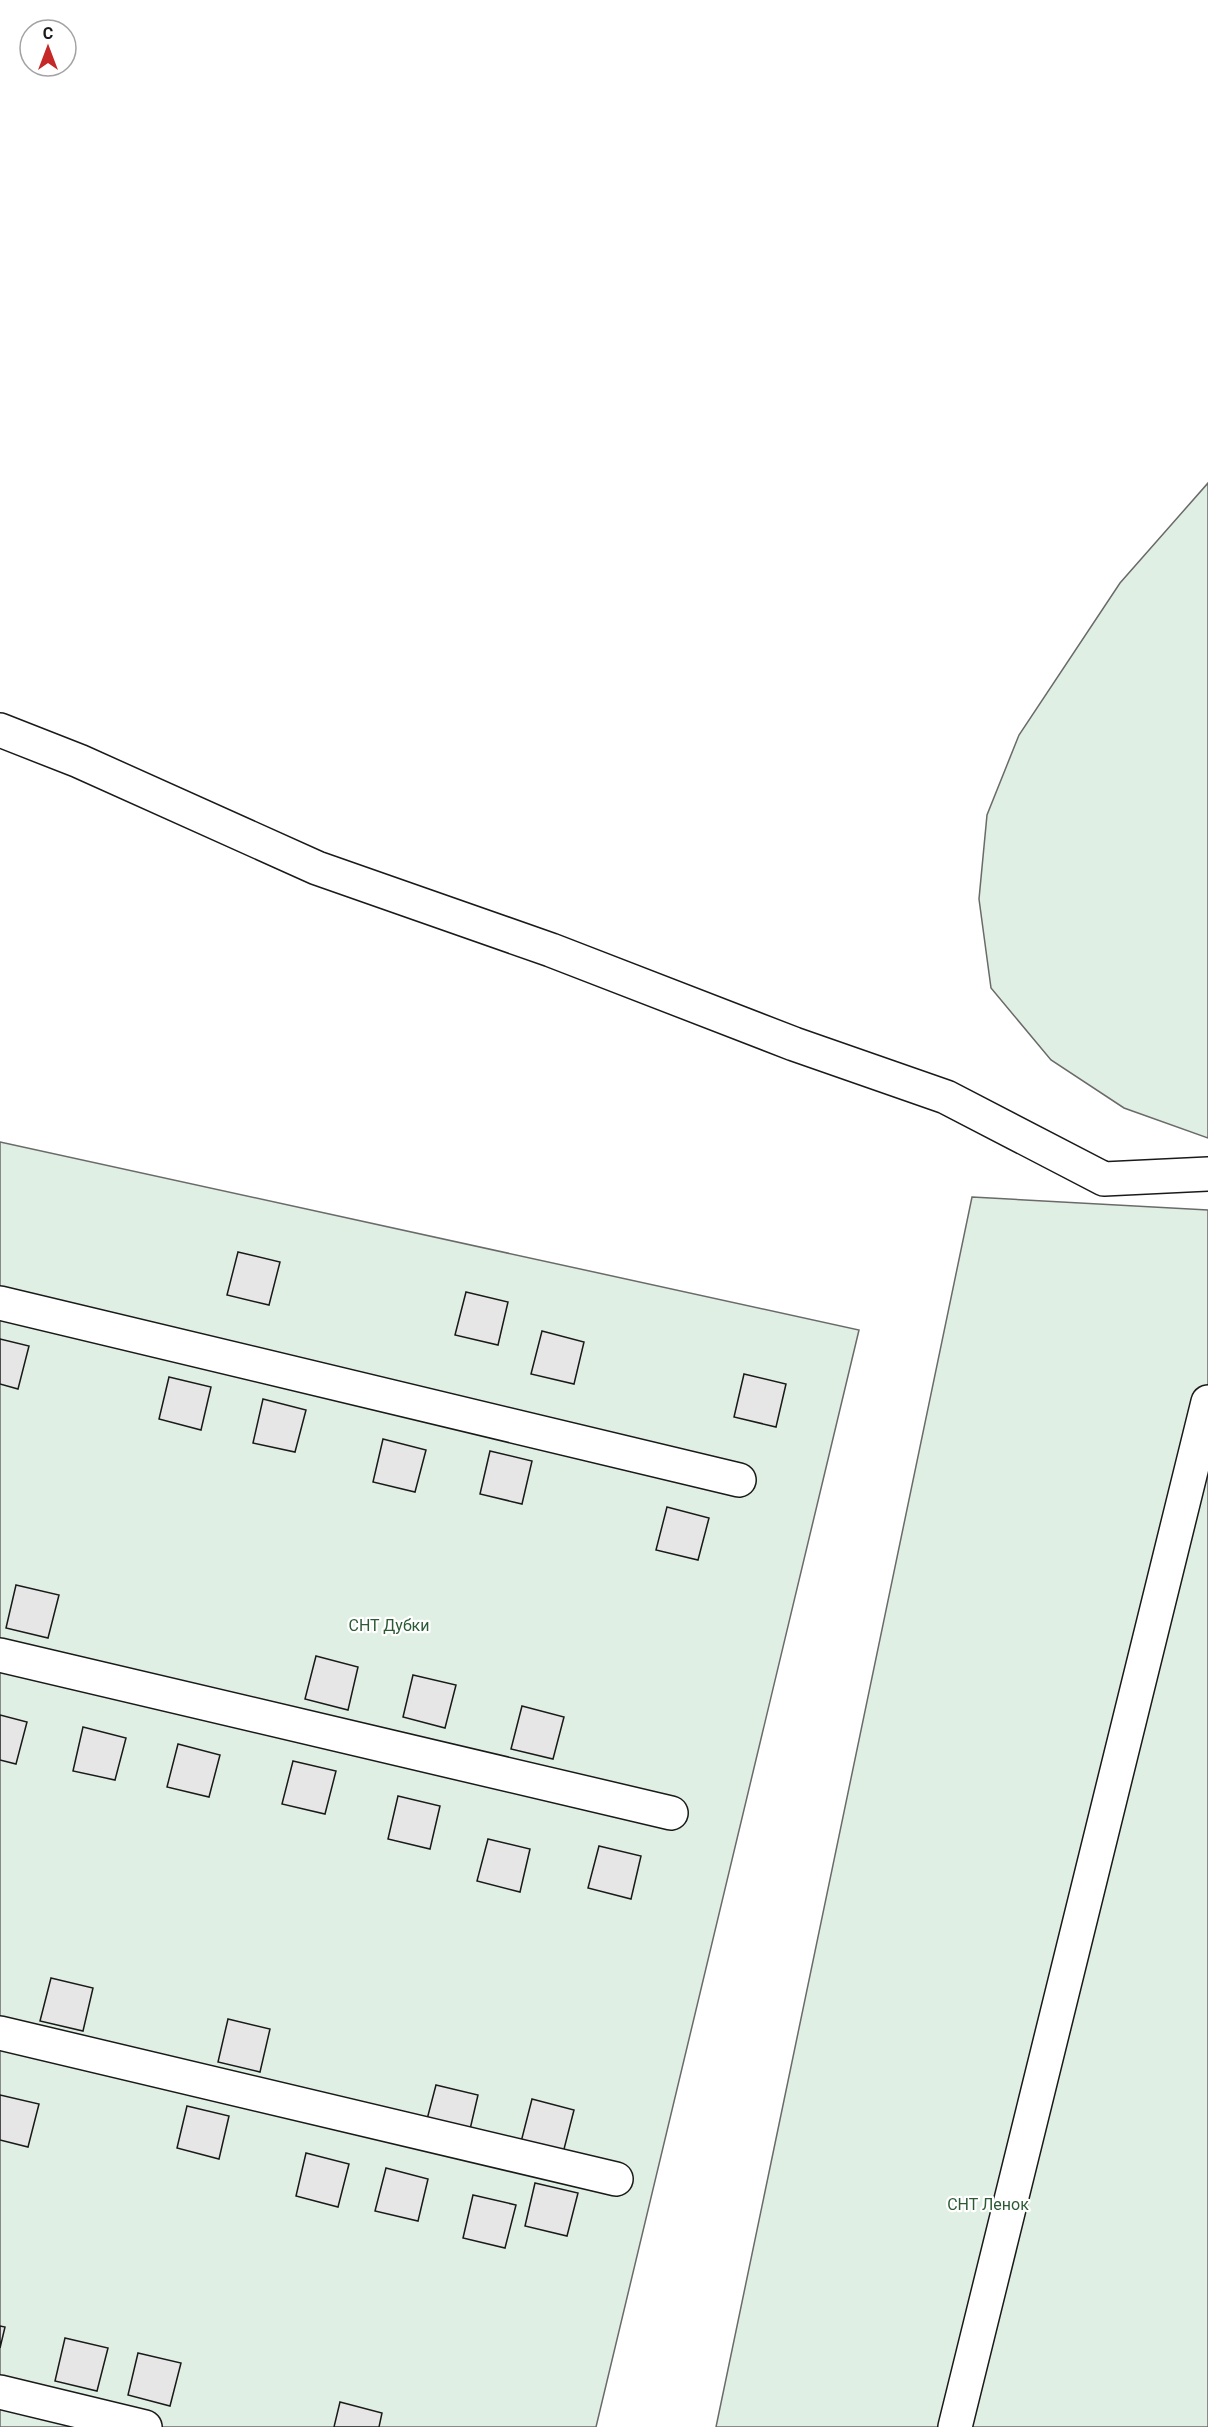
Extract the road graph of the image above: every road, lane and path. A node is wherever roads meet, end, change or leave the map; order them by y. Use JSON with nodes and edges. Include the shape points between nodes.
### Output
{"nodes":[{"id":1,"x":0,"y":730,"type":"edge"},
{"id":2,"x":1208,"y":1174,"type":"edge"},
{"id":3,"x":0,"y":1303,"type":"edge"},
{"id":4,"x":1208,"y":1402,"type":"edge"},
{"id":5,"x":739,"y":1480,"type":"dead end"},
{"id":6,"x":0,"y":1655,"type":"edge"},
{"id":7,"x":671,"y":1813,"type":"dead end"},
{"id":8,"x":0,"y":2033,"type":"edge"},
{"id":9,"x":616,"y":2179,"type":"dead end"},
{"id":10,"x":0,"y":2392,"type":"edge"},
{"id":11,"x":145,"y":2427,"type":"edge"},
{"id":12,"x":955,"y":2427,"type":"edge"}],
"edges":[{"from":1,"to":2,"type":"street","via":[[79,761],[317,868],[946,1097],[1104,1179]]},
{"from":3,"to":5,"type":"street"},
{"from":4,"to":12,"type":"street"},
{"from":6,"to":7,"type":"street"},
{"from":8,"to":9,"type":"street"},
{"from":10,"to":11,"type":"street"}]}
